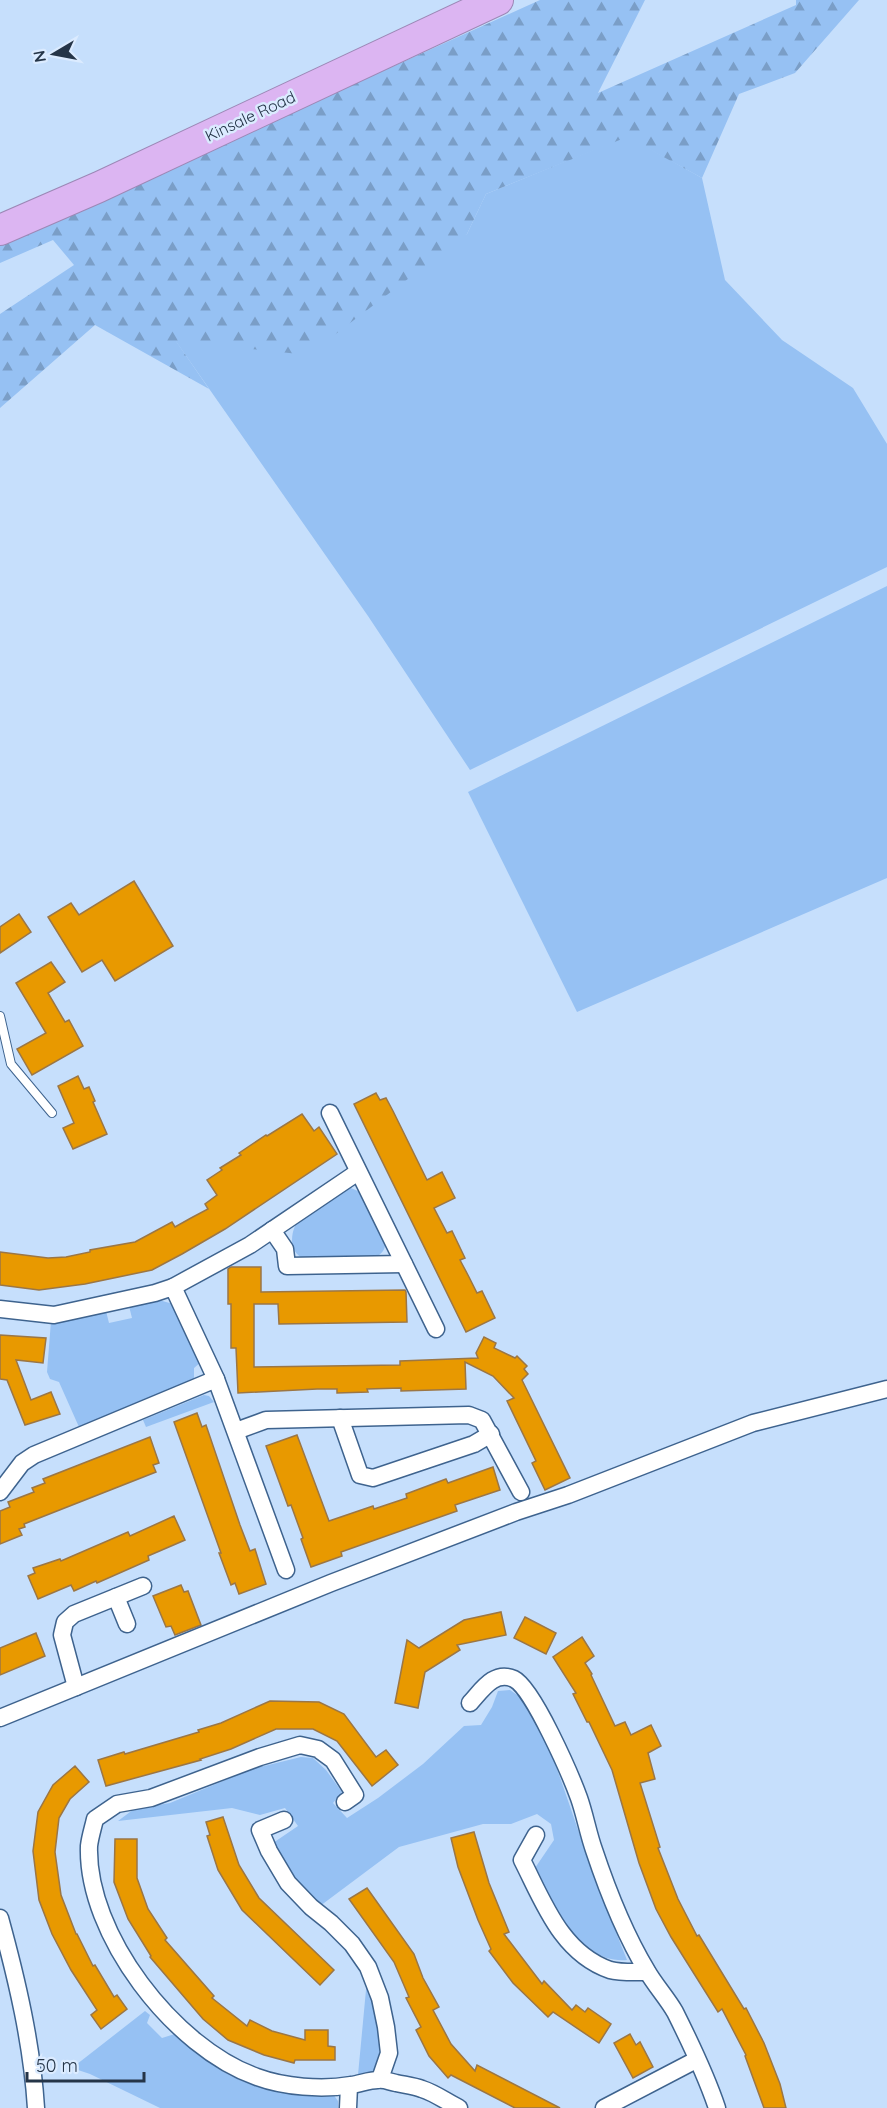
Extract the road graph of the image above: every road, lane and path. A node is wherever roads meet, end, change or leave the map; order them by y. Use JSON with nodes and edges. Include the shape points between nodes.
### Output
{"nodes":[{"id":1,"x":498,"y":0,"type":"edge"},
{"id":2,"x":0,"y":230,"type":"edge"},
{"id":3,"x":0,"y":1016,"type":"edge"},
{"id":4,"x":52,"y":1113,"type":"dead end"},
{"id":5,"x":330,"y":1113,"type":"dead end"},
{"id":6,"x":358,"y":1172,"type":"junction"},
{"id":7,"x":272,"y":1230,"type":"junction"},
{"id":8,"x":405,"y":1264,"type":"junction"},
{"id":9,"x":173,"y":1287,"type":"junction"},
{"id":10,"x":0,"y":1309,"type":"edge"},
{"id":11,"x":436,"y":1329,"type":"dead end"},
{"id":12,"x":216,"y":1379,"type":"junction"},
{"id":13,"x":887,"y":1389,"type":"edge"},
{"id":14,"x":340,"y":1418,"type":"junction"},
{"id":15,"x":236,"y":1431,"type":"junction"},
{"id":16,"x":491,"y":1434,"type":"junction"},
{"id":17,"x":0,"y":1492,"type":"edge"},
{"id":18,"x":521,"y":1492,"type":"dead end"},
{"id":19,"x":286,"y":1570,"type":"dead end"},
{"id":20,"x":143,"y":1586,"type":"dead end"},
{"id":21,"x":116,"y":1597,"type":"junction"},
{"id":22,"x":127,"y":1624,"type":"dead end"},
{"id":23,"x":76,"y":1687,"type":"junction"},
{"id":24,"x":470,"y":1702,"type":"dead end"},
{"id":25,"x":0,"y":1718,"type":"edge"},
{"id":26,"x":345,"y":1802,"type":"dead end"},
{"id":27,"x":284,"y":1820,"type":"dead end"},
{"id":28,"x":536,"y":1835,"type":"dead end"},
{"id":29,"x":0,"y":1918,"type":"edge"},
{"id":30,"x":647,"y":1972,"type":"junction"},
{"id":31,"x":696,"y":2060,"type":"junction"},
{"id":32,"x":380,"y":2079,"type":"junction"},
{"id":33,"x":350,"y":2086,"type":"junction"},
{"id":34,"x":27,"y":2108,"type":"edge"},
{"id":35,"x":36,"y":2108,"type":"edge"},
{"id":36,"x":348,"y":2108,"type":"edge"},
{"id":37,"x":459,"y":2108,"type":"edge"},
{"id":38,"x":604,"y":2108,"type":"edge"},
{"id":39,"x":717,"y":2108,"type":"edge"}],
"edges":[{"from":1,"to":2,"type":"highway","name":"Kinsale Road","via":[[99,188]]},
{"from":3,"to":4,"type":"lane","via":[[10,1064]]},
{"from":5,"to":6,"type":"street"},
{"from":6,"to":7,"type":"street"},
{"from":6,"to":8,"type":"street"},
{"from":7,"to":8,"type":"street","via":[[285,1249],[287,1266]]},
{"from":7,"to":9,"type":"street"},
{"from":8,"to":11,"type":"street"},
{"from":9,"to":10,"type":"street","via":[[54,1315]]},
{"from":9,"to":12,"type":"street"},
{"from":12,"to":15,"type":"street"},
{"from":12,"to":17,"type":"street","via":[[34,1455],[22,1463]]},
{"from":13,"to":23,"type":"street","via":[[753,1423],[353,1575]]},
{"from":14,"to":15,"type":"street","via":[[266,1420]]},
{"from":14,"to":16,"type":"street","via":[[469,1415],[482,1420]]},
{"from":14,"to":16,"type":"street","via":[[360,1475],[373,1478],[474,1444]]},
{"from":15,"to":19,"type":"street"},
{"from":16,"to":18,"type":"street"},
{"from":20,"to":21,"type":"street"},
{"from":21,"to":22,"type":"street"},
{"from":21,"to":23,"type":"street","via":[[64,1622],[62,1635]]},
{"from":23,"to":25,"type":"street"},
{"from":24,"to":30,"type":"street","via":[[491,1680],[501,1678],[515,1679],[529,1694],[560,1754],[579,1799],[606,1886]]},
{"from":26,"to":33,"type":"street","via":[[355,1795],[333,1760],[318,1749],[300,1745],[151,1798],[117,1804],[95,1819],[89,1845],[93,1889],[103,1918],[116,1945],[168,2017],[230,2064],[257,2077],[288,2084]]},
{"from":27,"to":32,"type":"street","via":[[260,1830],[269,1851],[288,1883],[352,1944],[368,1968],[380,1998],[389,2054]]},
{"from":28,"to":30,"type":"street","via":[[522,1860],[562,1935],[583,1955],[611,1970]]},
{"from":29,"to":35,"type":"street","via":[[14,1967],[34,2073]]},
{"from":30,"to":31,"type":"street","via":[[674,2011]]},
{"from":31,"to":38,"type":"street"},
{"from":31,"to":39,"type":"street"},
{"from":32,"to":33,"type":"street"},
{"from":32,"to":37,"type":"street","via":[[424,2090]]},
{"from":33,"to":36,"type":"street"},
{"from":34,"to":35,"type":"street"}]}
